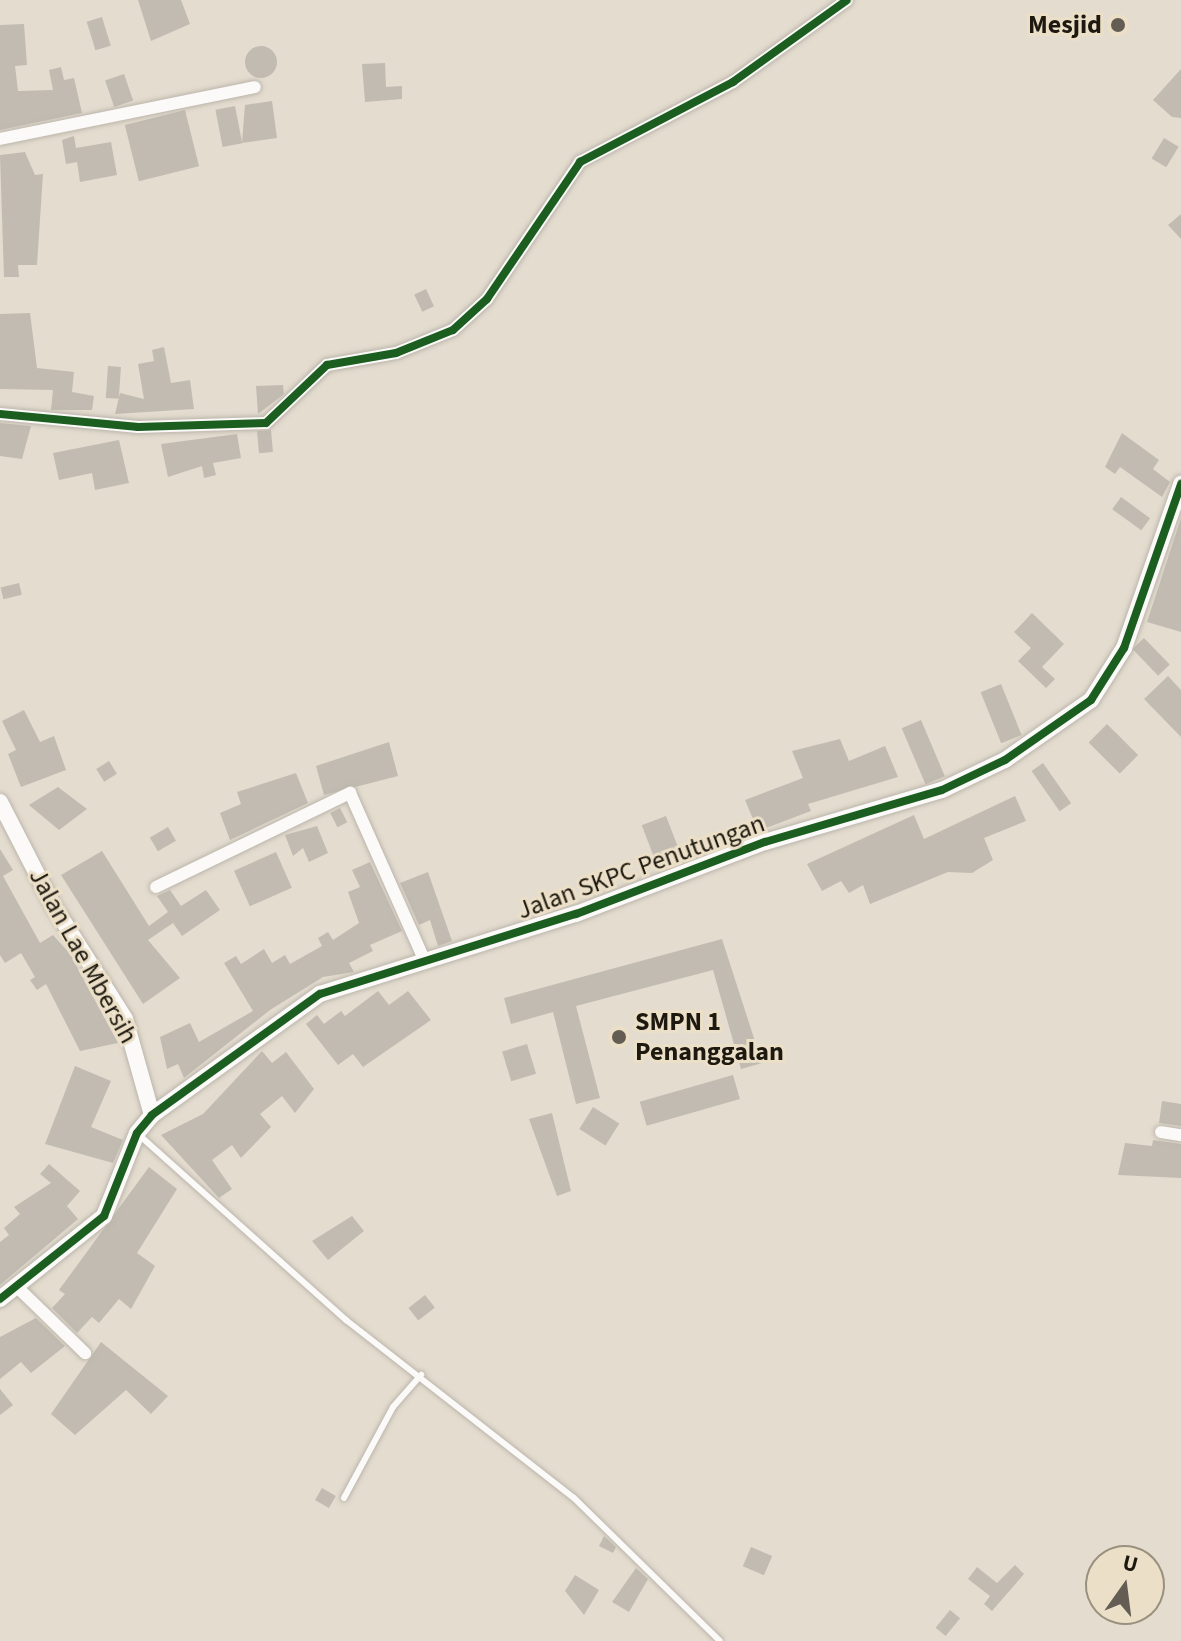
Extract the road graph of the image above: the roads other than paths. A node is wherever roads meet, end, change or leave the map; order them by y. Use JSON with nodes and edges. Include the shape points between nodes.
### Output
{"nodes":[{"id":1,"x":847,"y":0,"type":"edge"},
{"id":2,"x":255,"y":87,"type":"dead end"},
{"id":3,"x":0,"y":139,"type":"edge"},
{"id":4,"x":0,"y":414,"type":"edge"},
{"id":5,"x":1181,"y":484,"type":"edge"},
{"id":6,"x":0,"y":802,"type":"edge"},
{"id":7,"x":156,"y":887,"type":"dead end"},
{"id":8,"x":424,"y":959,"type":"junction"},
{"id":9,"x":152,"y":1115,"type":"junction"},
{"id":10,"x":1161,"y":1132,"type":"dead end"},
{"id":11,"x":137,"y":1133,"type":"junction"},
{"id":12,"x":1181,"y":1135,"type":"edge"},
{"id":13,"x":15,"y":1285,"type":"junction"},
{"id":14,"x":0,"y":1299,"type":"edge"},
{"id":15,"x":85,"y":1353,"type":"dead end"},
{"id":16,"x":421,"y":1375,"type":"junction"},
{"id":17,"x":344,"y":1498,"type":"dead end"},
{"id":18,"x":720,"y":1641,"type":"edge"}],
"edges":[{"from":1,"to":4,"type":"street","via":[[733,82],[580,162],[487,299],[453,330],[396,353],[327,365],[266,423],[138,427]]},
{"from":2,"to":3,"type":"street"},
{"from":5,"to":8,"type":"street","name":"Jalan SKPC Penutungan","via":[[1124,648],[1091,700],[1005,760],[942,790],[765,842],[576,914]]},
{"from":6,"to":9,"type":"street","name":"Jalan Lae Mbersih","via":[[53,905],[125,1019]]},
{"from":7,"to":8,"type":"street","via":[[350,793]]},
{"from":8,"to":9,"type":"street","name":"Jalan SKPC Penutungan","via":[[320,994],[295,1017]]},
{"from":9,"to":11,"type":"street","name":"Jalan SKPC Penutungan"},
{"from":10,"to":12,"type":"street"},
{"from":11,"to":13,"type":"street","name":"Jalan SKPC Penutungan","via":[[104,1216]]},
{"from":11,"to":16,"type":"lane","via":[[282,1266]]},
{"from":13,"to":14,"type":"street","name":"Jalan SKPC Penutungan"},
{"from":13,"to":15,"type":"street"},
{"from":16,"to":17,"type":"lane","via":[[393,1407]]},
{"from":16,"to":18,"type":"lane","via":[[606,1526]]}]}
